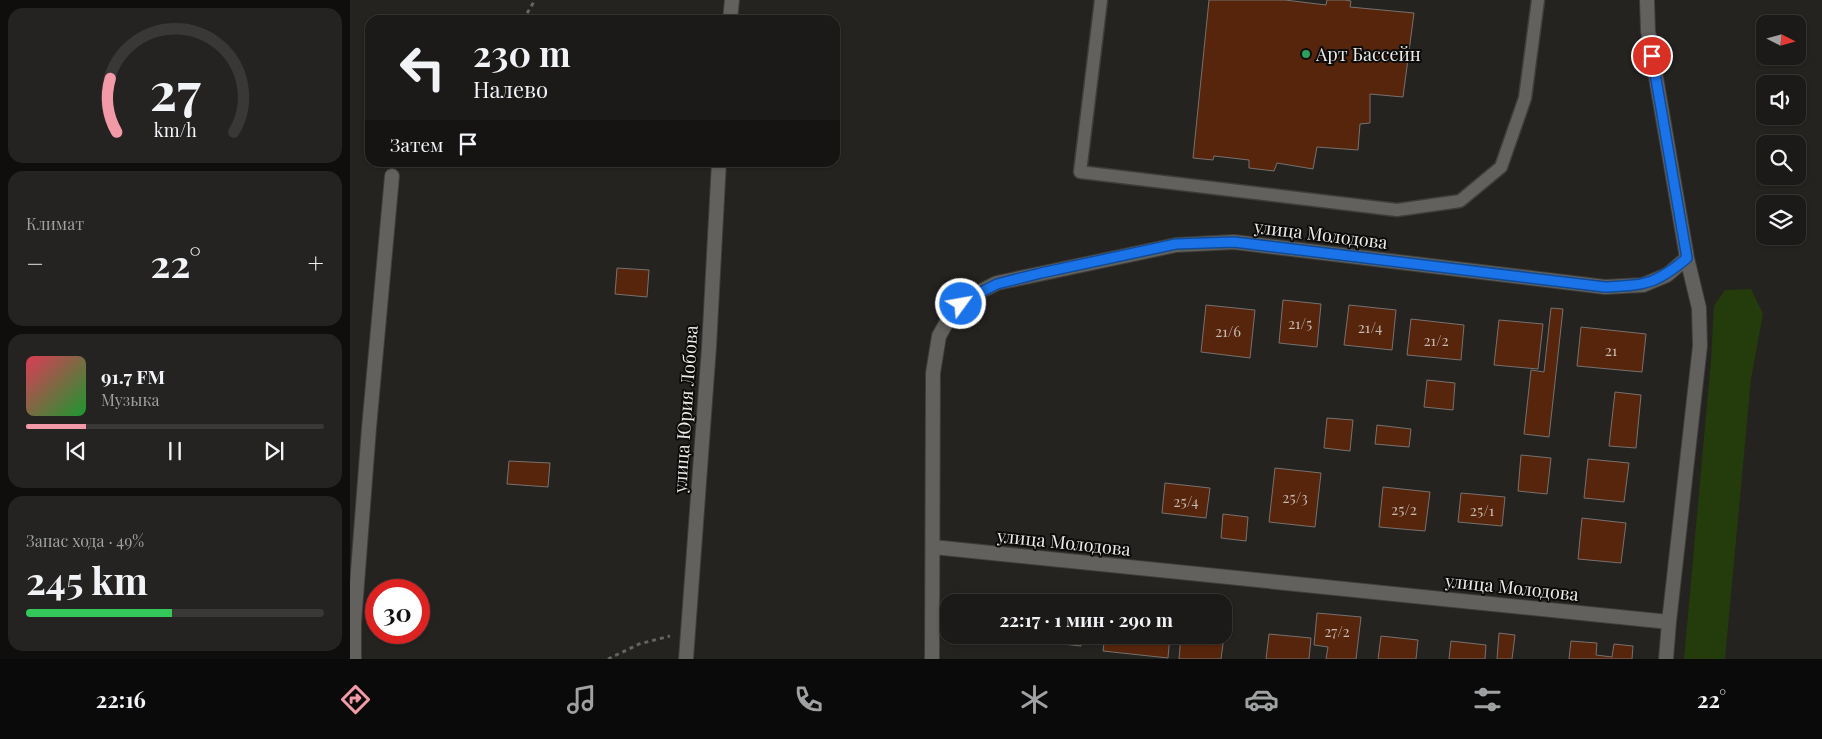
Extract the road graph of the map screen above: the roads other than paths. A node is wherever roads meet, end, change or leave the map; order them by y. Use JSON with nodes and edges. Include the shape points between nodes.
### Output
{"nodes":[{"id":1,"x":732,"y":0,"type":"edge"},
{"id":2,"x":1100,"y":0,"type":"edge"},
{"id":3,"x":1538,"y":0,"type":"edge"},
{"id":4,"x":1647,"y":0,"type":"edge"},
{"id":5,"x":730,"y":15,"type":"edge"},
{"id":6,"x":719,"y":167,"type":"edge"},
{"id":7,"x":392,"y":176,"type":"dead end"},
{"id":8,"x":1687,"y":258,"type":"junction"},
{"id":9,"x":933,"y":547,"type":"junction"},
{"id":10,"x":1668,"y":622,"type":"junction"},
{"id":11,"x":354,"y":659,"type":"edge"},
{"id":12,"x":686,"y":659,"type":"edge"},
{"id":13,"x":932,"y":659,"type":"edge"},
{"id":14,"x":1666,"y":659,"type":"edge"}],
"edges":[{"from":1,"to":5,"type":"street"},
{"from":2,"to":3,"type":"lane","via":[[1080,172],[1396,210],[1460,201],[1501,167],[1526,98]]},
{"from":4,"to":8,"type":"street","via":[[1648,31]]},
{"from":6,"to":12,"type":"street","name":"улица Юрия Лобова"},
{"from":7,"to":11,"type":"street","via":[[369,428]]},
{"from":8,"to":9,"type":"street","name":"улица Молодова","via":[[1667,275],[1643,285],[1605,287],[1234,242],[1176,244],[997,284],[969,298],[953,311],[939,336],[933,373]]},
{"from":8,"to":10,"type":"street","via":[[1699,308],[1700,346]]},
{"from":9,"to":10,"type":"street","name":"улица Молодова"},
{"from":9,"to":13,"type":"street"},
{"from":10,"to":14,"type":"street"}]}
